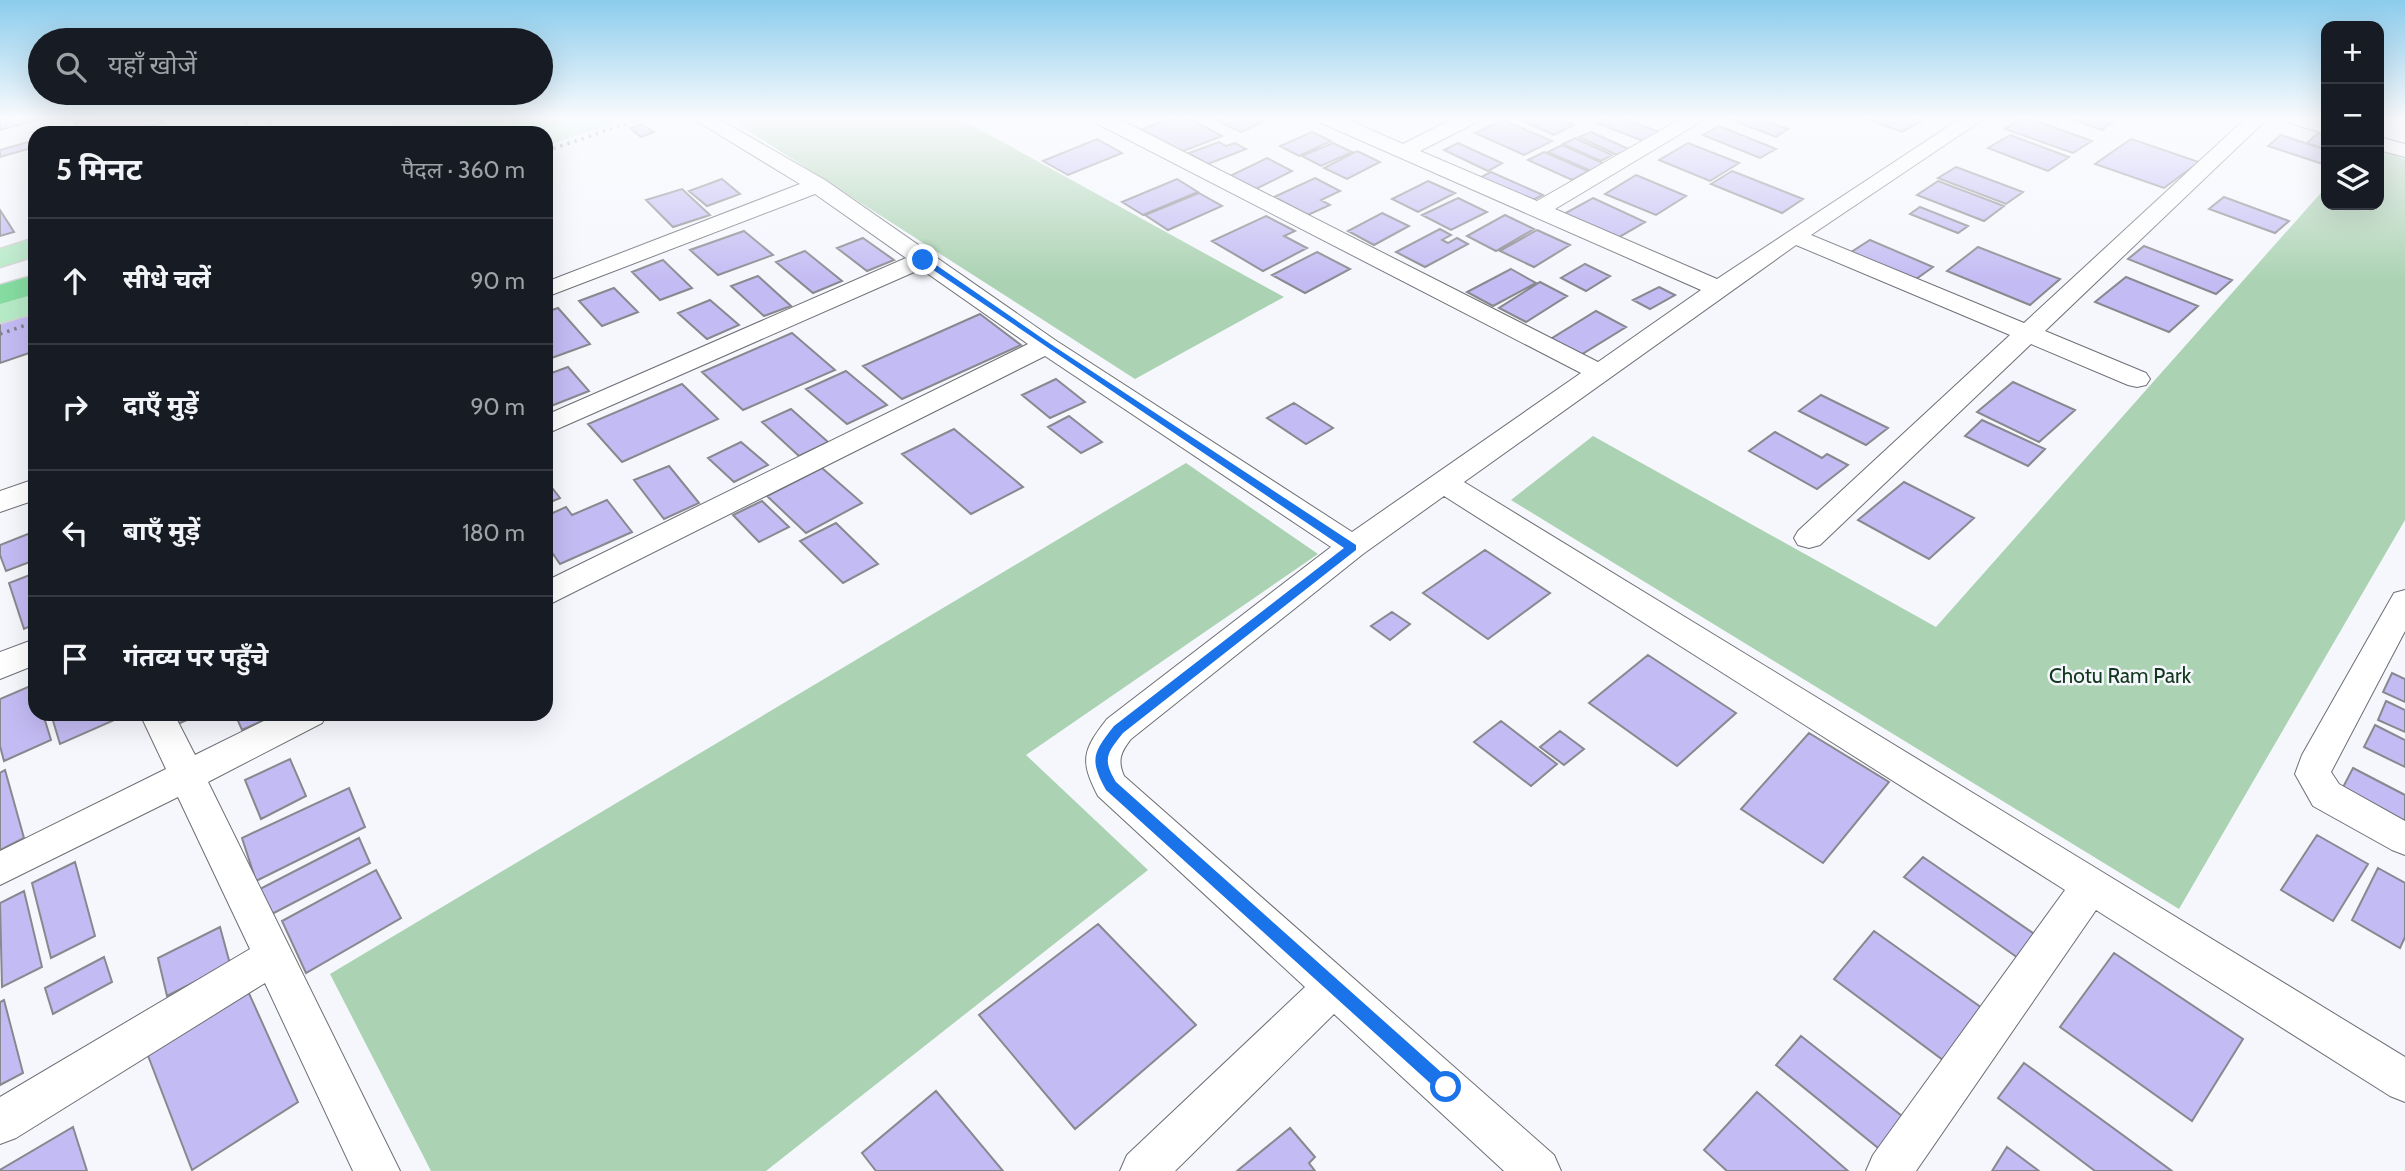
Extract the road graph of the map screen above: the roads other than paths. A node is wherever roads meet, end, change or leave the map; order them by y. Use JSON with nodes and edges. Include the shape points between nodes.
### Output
{"nodes":[{"id":1,"x":797,"y":173,"type":"edge"},
{"id":2,"x":1208,"y":173,"type":"edge"},
{"id":3,"x":1452,"y":173,"type":"edge"},
{"id":4,"x":1603,"y":173,"type":"edge"},
{"id":5,"x":1886,"y":173,"type":"edge"},
{"id":6,"x":2200,"y":173,"type":"edge"},
{"id":7,"x":817,"y":184,"type":"junction"},
{"id":8,"x":1538,"y":210,"type":"junction"},
{"id":9,"x":1794,"y":236,"type":"junction"},
{"id":10,"x":28,"y":249,"type":"edge"},
{"id":11,"x":0,"y":258,"type":"edge"},
{"id":12,"x":923,"y":260,"type":"junction"},
{"id":13,"x":28,"y":267,"type":"edge"},
{"id":14,"x":0,"y":276,"type":"edge"},
{"id":15,"x":28,"y":286,"type":"edge"},
{"id":16,"x":553,"y":287,"type":"edge"},
{"id":17,"x":1719,"y":289,"type":"junction"},
{"id":18,"x":0,"y":295,"type":"edge"},
{"id":19,"x":28,"y":305,"type":"edge"},
{"id":20,"x":0,"y":314,"type":"edge"},
{"id":21,"x":2028,"y":334,"type":"junction"},
{"id":22,"x":1046,"y":345,"type":"junction"},
{"id":23,"x":1600,"y":373,"type":"junction"},
{"id":24,"x":2137,"y":379,"type":"dead end"},
{"id":25,"x":553,"y":422,"type":"edge"},
{"id":26,"x":1444,"y":482,"type":"junction"},
{"id":27,"x":28,"y":492,"type":"edge"},
{"id":28,"x":0,"y":502,"type":"edge"},
{"id":29,"x":1809,"y":538,"type":"dead end"},
{"id":30,"x":1352,"y":547,"type":"junction"},
{"id":31,"x":553,"y":592,"type":"edge"},
{"id":32,"x":2405,"y":601,"type":"edge"},
{"id":33,"x":28,"y":653,"type":"edge"},
{"id":34,"x":0,"y":666,"type":"edge"},
{"id":35,"x":160,"y":721,"type":"edge"},
{"id":36,"x":296,"y":721,"type":"edge"},
{"id":37,"x":187,"y":776,"type":"junction"},
{"id":38,"x":2405,"y":839,"type":"edge"},
{"id":39,"x":0,"y":869,"type":"edge"},
{"id":40,"x":2092,"y":884,"type":"junction"},
{"id":41,"x":274,"y":956,"type":"junction"},
{"id":42,"x":1335,"y":986,"type":"junction"},
{"id":43,"x":2405,"y":1081,"type":"edge"},
{"id":44,"x":0,"y":1122,"type":"edge"},
{"id":45,"x":377,"y":1171,"type":"edge"},
{"id":46,"x":1143,"y":1171,"type":"edge"},
{"id":47,"x":1538,"y":1171,"type":"edge"},
{"id":48,"x":1889,"y":1171,"type":"edge"}],
"edges":[{"from":1,"to":7,"type":"street"},
{"from":2,"to":23,"type":"street"},
{"from":3,"to":8,"type":"street"},
{"from":4,"to":8,"type":"street"},
{"from":5,"to":9,"type":"street"},
{"from":6,"to":21,"type":"street"},
{"from":7,"to":12,"type":"street"},
{"from":7,"to":16,"type":"street"},
{"from":8,"to":17,"type":"street"},
{"from":9,"to":17,"type":"street"},
{"from":9,"to":21,"type":"street"},
{"from":10,"to":11,"type":"main road"},
{"from":12,"to":22,"type":"street"},
{"from":12,"to":25,"type":"street"},
{"from":13,"to":14,"type":"highway"},
{"from":15,"to":18,"type":"highway"},
{"from":17,"to":23,"type":"street"},
{"from":19,"to":20,"type":"main road"},
{"from":21,"to":24,"type":"street"},
{"from":21,"to":29,"type":"street"},
{"from":22,"to":30,"type":"street"},
{"from":22,"to":31,"type":"street"},
{"from":23,"to":26,"type":"street"},
{"from":26,"to":30,"type":"street"},
{"from":26,"to":40,"type":"street"},
{"from":27,"to":28,"type":"street"},
{"from":30,"to":42,"type":"street","via":[[1119,729],[1102,751],[1101,768],[1111,786]]},
{"from":32,"to":38,"type":"street","via":[[2313,774],[2326,795]]},
{"from":33,"to":34,"type":"street"},
{"from":35,"to":37,"type":"street"},
{"from":36,"to":37,"type":"street"},
{"from":37,"to":39,"type":"street"},
{"from":37,"to":41,"type":"street"},
{"from":40,"to":43,"type":"street"},
{"from":40,"to":48,"type":"street"},
{"from":41,"to":44,"type":"street"},
{"from":41,"to":45,"type":"street"},
{"from":42,"to":46,"type":"street"},
{"from":42,"to":47,"type":"street"}]}
